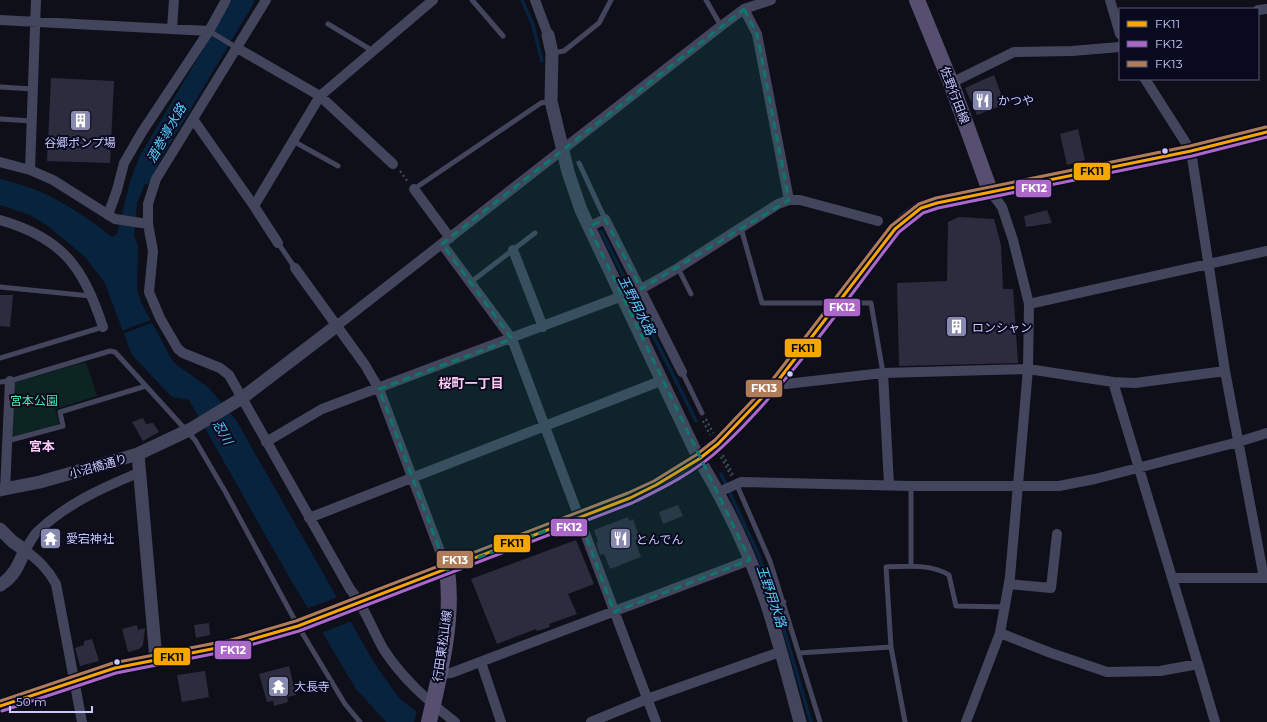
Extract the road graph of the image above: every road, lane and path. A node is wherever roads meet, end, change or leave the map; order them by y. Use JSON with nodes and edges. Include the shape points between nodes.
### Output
{"nodes":[{"id":1,"x":36,"y":0,"type":"edge"},
{"id":2,"x":174,"y":0,"type":"edge"},
{"id":3,"x":226,"y":0,"type":"edge"},
{"id":4,"x":266,"y":0,"type":"edge"},
{"id":5,"x":433,"y":0,"type":"edge"},
{"id":6,"x":472,"y":0,"type":"edge"},
{"id":7,"x":535,"y":0,"type":"edge"},
{"id":8,"x":611,"y":0,"type":"edge"},
{"id":9,"x":706,"y":0,"type":"edge"},
{"id":10,"x":771,"y":0,"type":"edge"},
{"id":11,"x":916,"y":0,"type":"edge"},
{"id":12,"x":1110,"y":0,"type":"edge"},
{"id":13,"x":744,"y":9,"type":"junction"},
{"id":14,"x":0,"y":20,"type":"edge"},
{"id":15,"x":35,"y":22,"type":"junction"},
{"id":16,"x":328,"y":24,"type":"dead end"},
{"id":17,"x":722,"y":26,"type":"junction"},
{"id":18,"x":172,"y":29,"type":"junction"},
{"id":19,"x":1119,"y":31,"type":"edge"},
{"id":20,"x":212,"y":32,"type":"junction"},
{"id":21,"x":548,"y":35,"type":"joint"},
{"id":22,"x":503,"y":36,"type":"dead end"},
{"id":23,"x":234,"y":46,"type":"junction"},
{"id":24,"x":1119,"y":46,"type":"edge"},
{"id":25,"x":373,"y":50,"type":"junction"},
{"id":26,"x":552,"y":53,"type":"junction"},
{"id":27,"x":1146,"y":80,"type":"edge"},
{"id":28,"x":951,"y":83,"type":"junction"},
{"id":29,"x":0,"y":87,"type":"edge"},
{"id":30,"x":33,"y":89,"type":"junction"},
{"id":31,"x":320,"y":96,"type":"junction"},
{"id":32,"x":551,"y":101,"type":"junction"},
{"id":33,"x":0,"y":119,"type":"edge"},
{"id":34,"x":193,"y":119,"type":"junction"},
{"id":35,"x":32,"y":121,"type":"junction"},
{"id":36,"x":1267,"y":132,"type":"edge"},
{"id":37,"x":294,"y":141,"type":"junction"},
{"id":38,"x":562,"y":151,"type":"junction"},
{"id":39,"x":1191,"y":151,"type":"junction"},
{"id":40,"x":0,"y":162,"type":"edge"},
{"id":41,"x":393,"y":164,"type":"joint"},
{"id":42,"x":579,"y":164,"type":"dead end"},
{"id":43,"x":338,"y":166,"type":"dead end"},
{"id":44,"x":30,"y":170,"type":"junction"},
{"id":45,"x":414,"y":189,"type":"junction"},
{"id":46,"x":990,"y":191,"type":"junction"},
{"id":47,"x":789,"y":200,"type":"junction"},
{"id":48,"x":254,"y":206,"type":"junction"},
{"id":49,"x":111,"y":217,"type":"junction"},
{"id":50,"x":605,"y":219,"type":"junction"},
{"id":51,"x":0,"y":220,"type":"edge"},
{"id":52,"x":878,"y":221,"type":"dead end"},
{"id":53,"x":148,"y":224,"type":"junction"},
{"id":54,"x":589,"y":227,"type":"junction"},
{"id":55,"x":741,"y":228,"type":"junction"},
{"id":56,"x":535,"y":233,"type":"dead end"},
{"id":57,"x":446,"y":241,"type":"junction"},
{"id":58,"x":278,"y":243,"type":"joint"},
{"id":59,"x":513,"y":250,"type":"junction"},
{"id":60,"x":1267,"y":251,"type":"edge"},
{"id":61,"x":1209,"y":264,"type":"junction"},
{"id":62,"x":295,"y":268,"type":"joint"},
{"id":63,"x":678,"y":268,"type":"junction"},
{"id":64,"x":471,"y":282,"type":"junction"},
{"id":65,"x":0,"y":287,"type":"edge"},
{"id":66,"x":632,"y":292,"type":"junction"},
{"id":67,"x":691,"y":294,"type":"dead end"},
{"id":68,"x":92,"y":296,"type":"junction"},
{"id":69,"x":838,"y":303,"type":"junction"},
{"id":70,"x":1029,"y":304,"type":"junction"},
{"id":71,"x":335,"y":326,"type":"junction"},
{"id":72,"x":103,"y":327,"type":"joint"},
{"id":73,"x":543,"y":327,"type":"junction"},
{"id":74,"x":512,"y":339,"type":"junction"},
{"id":75,"x":0,"y":358,"type":"edge"},
{"id":76,"x":1028,"y":369,"type":"junction"},
{"id":77,"x":1225,"y":371,"type":"junction"},
{"id":78,"x":682,"y":372,"type":"joint"},
{"id":79,"x":883,"y":373,"type":"junction"},
{"id":80,"x":663,"y":380,"type":"junction"},
{"id":81,"x":5,"y":381,"type":"edge"},
{"id":82,"x":777,"y":382,"type":"junction"},
{"id":83,"x":1114,"y":382,"type":"junction"},
{"id":84,"x":146,"y":386,"type":"junction"},
{"id":85,"x":379,"y":389,"type":"junction"},
{"id":86,"x":240,"y":399,"type":"junction"},
{"id":87,"x":702,"y":413,"type":"joint"},
{"id":88,"x":702,"y":419,"type":"dead end"},
{"id":89,"x":545,"y":426,"type":"junction"},
{"id":90,"x":189,"y":430,"type":"junction"},
{"id":91,"x":1267,"y":433,"type":"edge"},
{"id":92,"x":6,"y":442,"type":"junction"},
{"id":93,"x":266,"y":442,"type":"junction"},
{"id":94,"x":1238,"y":442,"type":"junction"},
{"id":95,"x":138,"y":454,"type":"junction"},
{"id":96,"x":723,"y":454,"type":"dead end"},
{"id":97,"x":699,"y":459,"type":"junction"},
{"id":98,"x":722,"y":459,"type":"dead end"},
{"id":99,"x":1138,"y":468,"type":"junction"},
{"id":100,"x":138,"y":473,"type":"junction"},
{"id":101,"x":413,"y":478,"type":"junction"},
{"id":102,"x":733,"y":480,"type":"junction"},
{"id":103,"x":889,"y":484,"type":"junction"},
{"id":104,"x":911,"y":486,"type":"junction"},
{"id":105,"x":1017,"y":487,"type":"junction"},
{"id":106,"x":2,"y":490,"type":"edge"},
{"id":107,"x":720,"y":491,"type":"junction"},
{"id":108,"x":309,"y":518,"type":"junction"},
{"id":109,"x":579,"y":518,"type":"junction"},
{"id":110,"x":0,"y":528,"type":"edge"},
{"id":111,"x":1057,"y":534,"type":"dead end"},
{"id":112,"x":26,"y":550,"type":"junction"},
{"id":113,"x":750,"y":560,"type":"junction"},
{"id":114,"x":911,"y":566,"type":"junction"},
{"id":115,"x":447,"y":570,"type":"junction"},
{"id":116,"x":1172,"y":578,"type":"junction"},
{"id":117,"x":1266,"y":578,"type":"edge"},
{"id":118,"x":1009,"y":584,"type":"junction"},
{"id":119,"x":0,"y":585,"type":"edge"},
{"id":120,"x":783,"y":602,"type":"junction"},
{"id":121,"x":769,"y":603,"type":"junction"},
{"id":122,"x":357,"y":605,"type":"junction"},
{"id":123,"x":1005,"y":607,"type":"junction"},
{"id":124,"x":614,"y":612,"type":"junction"},
{"id":125,"x":301,"y":625,"type":"junction"},
{"id":126,"x":1000,"y":633,"type":"junction"},
{"id":127,"x":892,"y":647,"type":"junction"},
{"id":128,"x":780,"y":652,"type":"junction"},
{"id":129,"x":799,"y":653,"type":"junction"},
{"id":130,"x":156,"y":659,"type":"junction"},
{"id":131,"x":481,"y":662,"type":"junction"},
{"id":132,"x":1198,"y":664,"type":"junction"},
{"id":133,"x":440,"y":674,"type":"junction"},
{"id":134,"x":75,"y":680,"type":"junction"},
{"id":135,"x":647,"y":699,"type":"junction"},
{"id":136,"x":0,"y":706,"type":"edge"},
{"id":137,"x":431,"y":711,"type":"edge"},
{"id":138,"x":82,"y":722,"type":"edge"},
{"id":139,"x":360,"y":722,"type":"edge"},
{"id":140,"x":455,"y":722,"type":"edge"},
{"id":141,"x":501,"y":722,"type":"edge"},
{"id":142,"x":591,"y":722,"type":"edge"},
{"id":143,"x":656,"y":722,"type":"edge"},
{"id":144,"x":800,"y":722,"type":"edge"},
{"id":145,"x":820,"y":722,"type":"edge"},
{"id":146,"x":905,"y":722,"type":"edge"},
{"id":147,"x":966,"y":722,"type":"edge"},
{"id":148,"x":1215,"y":722,"type":"edge"}],
"edges":[{"from":1,"to":15,"type":"street"},
{"from":2,"to":18,"type":"street"},
{"from":3,"to":20,"type":"street"},
{"from":4,"to":23,"type":"street"},
{"from":5,"to":25,"type":"street"},
{"from":6,"to":22,"type":"lane"},
{"from":7,"to":21,"type":"street"},
{"from":8,"to":26,"type":"lane","via":[[599,23],[564,51]]},
{"from":9,"to":17,"type":"lane"},
{"from":10,"to":13,"type":"street"},
{"from":11,"to":28,"type":"main road","name":"佐野行田線"},
{"from":12,"to":19,"type":"street"},
{"from":13,"to":17,"type":"street"},
{"from":13,"to":47,"type":"street","via":[[757,34]]},
{"from":14,"to":15,"type":"street"},
{"from":15,"to":18,"type":"street"},
{"from":15,"to":30,"type":"street"},
{"from":16,"to":25,"type":"lane"},
{"from":17,"to":38,"type":"street"},
{"from":18,"to":20,"type":"street"},
{"from":20,"to":23,"type":"lane"},
{"from":20,"to":49,"type":"street","via":[[142,132],[124,163]]},
{"from":21,"to":26,"type":"street"},
{"from":23,"to":31,"type":"street"},
{"from":23,"to":34,"type":"street"},
{"from":24,"to":28,"type":"street","via":[[1072,51],[1014,52]]},
{"from":25,"to":31,"type":"street"},
{"from":26,"to":32,"type":"street"},
{"from":27,"to":39,"type":"street"},
{"from":28,"to":46,"type":"main road","name":"佐野行田線"},
{"from":29,"to":30,"type":"lane"},
{"from":30,"to":35,"type":"street"},
{"from":31,"to":37,"type":"street"},
{"from":31,"to":41,"type":"street"},
{"from":32,"to":38,"type":"street"},
{"from":32,"to":45,"type":"lane","via":[[541,103]]},
{"from":33,"to":35,"type":"lane"},
{"from":34,"to":48,"type":"street"},
{"from":34,"to":53,"type":"street","via":[[156,179],[148,204]]},
{"from":35,"to":44,"type":"street"},
{"from":36,"to":39,"type":"main road"},
{"from":37,"to":43,"type":"lane"},
{"from":37,"to":48,"type":"street"},
{"from":38,"to":54,"type":"street"},
{"from":38,"to":57,"type":"street"},
{"from":39,"to":46,"type":"main road"},
{"from":39,"to":61,"type":"street"},
{"from":40,"to":44,"type":"street"},
{"from":41,"to":45,"type":"path"},
{"from":42,"to":50,"type":"lane"},
{"from":44,"to":49,"type":"street","via":[[53,180]]},
{"from":45,"to":57,"type":"street"},
{"from":46,"to":69,"type":"main road","via":[[921,208],[906,219],[895,229]]},
{"from":46,"to":70,"type":"street","via":[[1002,207]]},
{"from":47,"to":52,"type":"street","via":[[814,203]]},
{"from":47,"to":55,"type":"street","via":[[778,204]]},
{"from":48,"to":58,"type":"street"},
{"from":49,"to":53,"type":"street"},
{"from":50,"to":54,"type":"street"},
{"from":50,"to":66,"type":"street"},
{"from":51,"to":68,"type":"street","via":[[26,228],[45,238],[79,270]]},
{"from":53,"to":86,"type":"street","via":[[153,251],[149,292],[160,318],[178,349],[220,368],[229,375]]},
{"from":54,"to":66,"type":"street"},
{"from":55,"to":63,"type":"street"},
{"from":55,"to":69,"type":"lane","via":[[762,303]]},
{"from":56,"to":59,"type":"lane"},
{"from":57,"to":64,"type":"street"},
{"from":57,"to":71,"type":"street"},
{"from":58,"to":62,"type":"lane"},
{"from":59,"to":64,"type":"lane"},
{"from":59,"to":73,"type":"street"},
{"from":60,"to":61,"type":"street"},
{"from":61,"to":70,"type":"street"},
{"from":61,"to":77,"type":"street"},
{"from":62,"to":71,"type":"street"},
{"from":63,"to":66,"type":"street"},
{"from":63,"to":67,"type":"lane"},
{"from":64,"to":74,"type":"street"},
{"from":65,"to":68,"type":"lane"},
{"from":66,"to":73,"type":"street"},
{"from":66,"to":78,"type":"street"},
{"from":66,"to":80,"type":"street"},
{"from":68,"to":72,"type":"street"},
{"from":69,"to":79,"type":"lane","via":[[870,304]]},
{"from":69,"to":82,"type":"main road"},
{"from":70,"to":76,"type":"street"},
{"from":71,"to":85,"type":"street","via":[[365,365]]},
{"from":71,"to":86,"type":"street"},
{"from":72,"to":75,"type":"lane"},
{"from":73,"to":74,"type":"street"},
{"from":74,"to":85,"type":"street"},
{"from":74,"to":89,"type":"street"},
{"from":76,"to":79,"type":"street"},
{"from":76,"to":83,"type":"street"},
{"from":76,"to":105,"type":"street"},
{"from":77,"to":83,"type":"street","via":[[1135,383]]},
{"from":77,"to":94,"type":"street"},
{"from":78,"to":87,"type":"lane"},
{"from":79,"to":82,"type":"street","via":[[786,384]]},
{"from":79,"to":103,"type":"street"},
{"from":80,"to":89,"type":"street"},
{"from":80,"to":97,"type":"street"},
{"from":81,"to":84,"type":"lane","via":[[110,351],[115,352]]},
{"from":81,"to":92,"type":"street"},
{"from":82,"to":97,"type":"main road","via":[[718,444]]},
{"from":83,"to":99,"type":"street"},
{"from":84,"to":90,"type":"lane"},
{"from":84,"to":92,"type":"lane","via":[[60,412],[64,426]]},
{"from":85,"to":93,"type":"street","via":[[311,414]]},
{"from":85,"to":101,"type":"street"},
{"from":86,"to":90,"type":"street","name":"小沼橋通り"},
{"from":86,"to":93,"type":"street"},
{"from":87,"to":88,"type":"path","via":[[712,436]]},
{"from":89,"to":101,"type":"street"},
{"from":89,"to":109,"type":"street"},
{"from":90,"to":95,"type":"street","name":"小沼橋通り"},
{"from":90,"to":125,"type":"lane"},
{"from":91,"to":94,"type":"street"},
{"from":92,"to":106,"type":"street"},
{"from":93,"to":108,"type":"street"},
{"from":94,"to":99,"type":"street"},
{"from":94,"to":117,"type":"street"},
{"from":95,"to":100,"type":"street"},
{"from":95,"to":106,"type":"street","name":"小沼橋通り"},
{"from":96,"to":102,"type":"path"},
{"from":97,"to":107,"type":"street"},
{"from":97,"to":109,"type":"main road","via":[[630,498]]},
{"from":98,"to":102,"type":"path"},
{"from":99,"to":105,"type":"street","via":[[1059,486]]},
{"from":99,"to":116,"type":"street"},
{"from":100,"to":112,"type":"street","via":[[98,489],[68,507],[36,533]]},
{"from":100,"to":130,"type":"street"},
{"from":101,"to":108,"type":"street"},
{"from":101,"to":115,"type":"street"},
{"from":102,"to":103,"type":"street"},
{"from":102,"to":107,"type":"street"},
{"from":102,"to":120,"type":"lane","via":[[770,561]]},
{"from":103,"to":104,"type":"street"},
{"from":104,"to":105,"type":"street"},
{"from":104,"to":114,"type":"lane"},
{"from":105,"to":118,"type":"street"},
{"from":107,"to":113,"type":"street"},
{"from":108,"to":122,"type":"street"},
{"from":109,"to":115,"type":"main road"},
{"from":109,"to":124,"type":"street"},
{"from":110,"to":112,"type":"street","via":[[13,542]]},
{"from":111,"to":118,"type":"street","via":[[1050,588]]},
{"from":112,"to":119,"type":"street","via":[[16,571]]},
{"from":112,"to":134,"type":"street","via":[[50,572],[56,584]]},
{"from":113,"to":121,"type":"street"},
{"from":113,"to":124,"type":"street"},
{"from":114,"to":123,"type":"lane","via":[[949,575],[956,606]]},
{"from":114,"to":127,"type":"lane","via":[[886,566]]},
{"from":115,"to":122,"type":"main road"},
{"from":115,"to":133,"type":"main road","name":"行田東松山線","via":[[448,607]]},
{"from":116,"to":117,"type":"street"},
{"from":116,"to":132,"type":"street"},
{"from":118,"to":123,"type":"street"},
{"from":120,"to":121,"type":"lane"},
{"from":120,"to":129,"type":"lane"},
{"from":121,"to":128,"type":"street"},
{"from":122,"to":125,"type":"main road"},
{"from":122,"to":137,"type":"street","via":[[384,650]]},
{"from":123,"to":126,"type":"street"},
{"from":124,"to":131,"type":"street"},
{"from":124,"to":135,"type":"street"},
{"from":125,"to":130,"type":"main road","via":[[232,645]]},
{"from":125,"to":139,"type":"lane","via":[[345,704]]},
{"from":126,"to":132,"type":"street","via":[[1107,672],[1160,671]]},
{"from":126,"to":147,"type":"street"},
{"from":127,"to":129,"type":"lane"},
{"from":127,"to":146,"type":"lane"},
{"from":128,"to":135,"type":"street"},
{"from":128,"to":144,"type":"street"},
{"from":129,"to":145,"type":"lane"},
{"from":130,"to":134,"type":"main road"},
{"from":131,"to":133,"type":"street","via":[[451,673]]},
{"from":131,"to":141,"type":"street"},
{"from":132,"to":148,"type":"street"},
{"from":133,"to":137,"type":"main road","name":"行田東松山線"},
{"from":134,"to":136,"type":"main road"},
{"from":134,"to":138,"type":"street"},
{"from":135,"to":142,"type":"street"},
{"from":135,"to":143,"type":"street"},
{"from":137,"to":140,"type":"street"}]}
